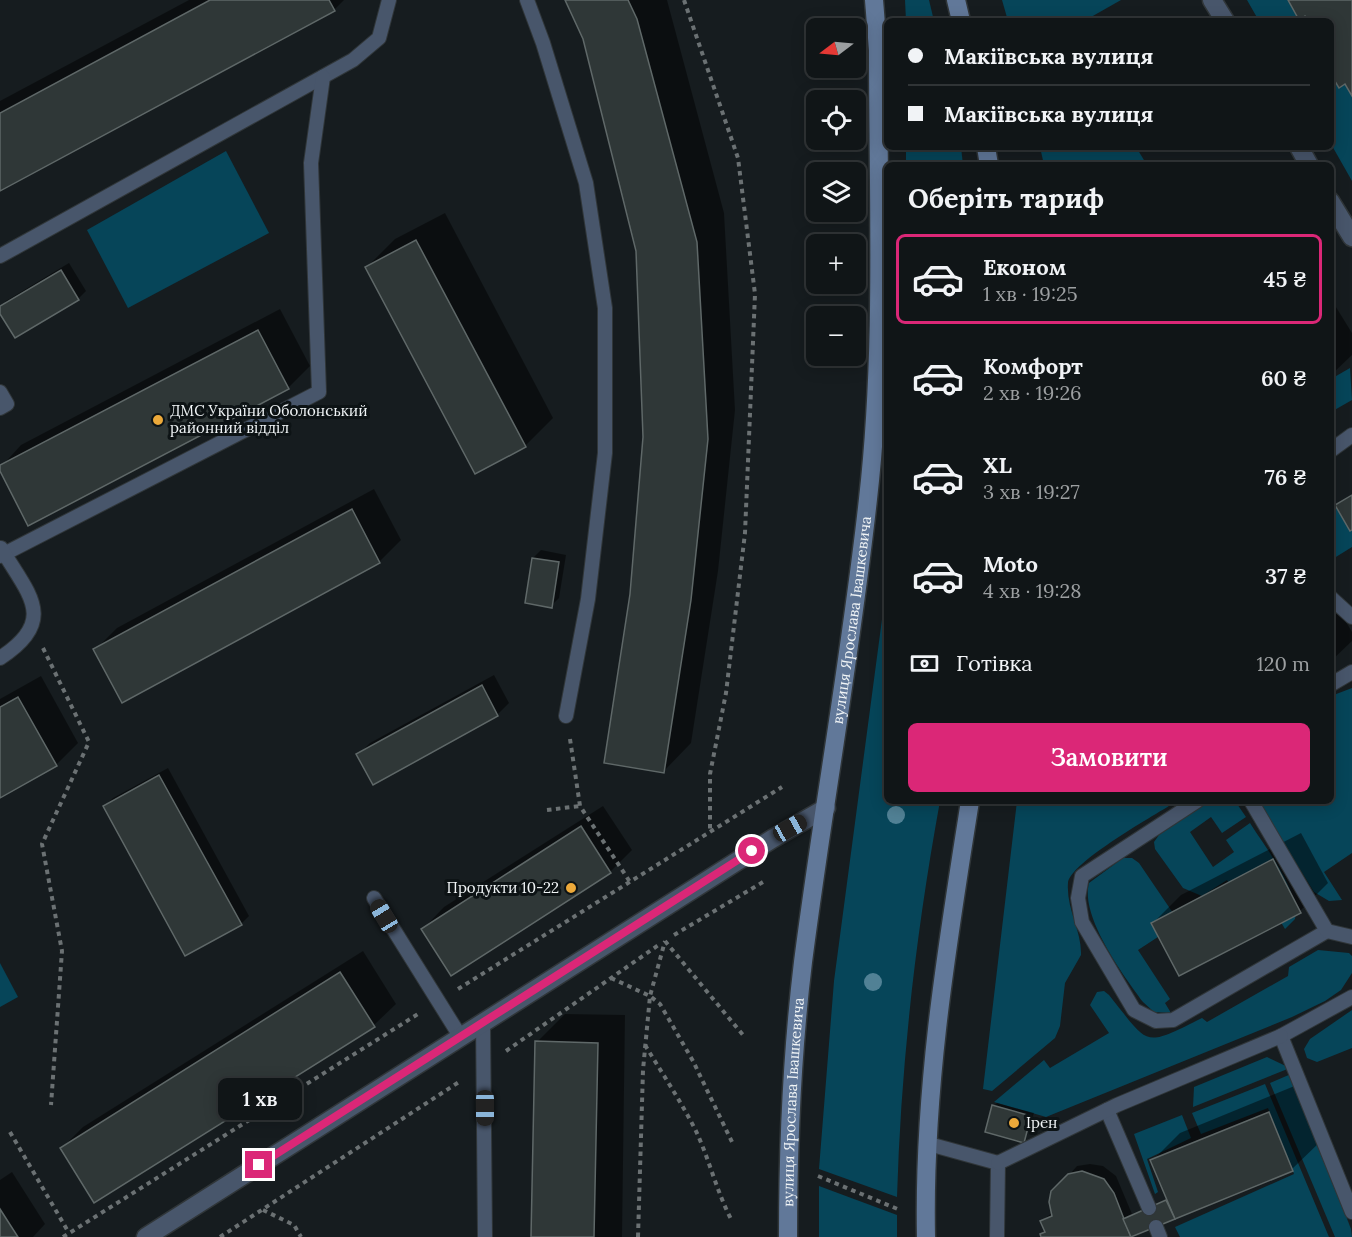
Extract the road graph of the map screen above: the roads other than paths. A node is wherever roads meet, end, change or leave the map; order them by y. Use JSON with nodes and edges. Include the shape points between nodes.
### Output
{"nodes":[{"id":1,"x":389,"y":0,"type":"edge"},
{"id":2,"x":527,"y":0,"type":"edge"},
{"id":3,"x":874,"y":0,"type":"edge"},
{"id":4,"x":956,"y":0,"type":"edge"},
{"id":5,"x":1212,"y":0,"type":"edge"},
{"id":6,"x":960,"y":18,"type":"edge"},
{"id":7,"x":1223,"y":18,"type":"edge"},
{"id":8,"x":323,"y":77,"type":"junction"},
{"id":9,"x":1334,"y":208,"type":"edge"},
{"id":10,"x":1352,"y":237,"type":"edge"},
{"id":11,"x":0,"y":255,"type":"edge"},
{"id":12,"x":0,"y":392,"type":"edge"},
{"id":13,"x":0,"y":408,"type":"edge"},
{"id":14,"x":1352,"y":435,"type":"edge"},
{"id":15,"x":1334,"y":448,"type":"edge"},
{"id":16,"x":884,"y":465,"type":"edge"},
{"id":17,"x":869,"y":496,"type":"junction"},
{"id":18,"x":2,"y":552,"type":"edge"},
{"id":19,"x":1334,"y":601,"type":"edge"},
{"id":20,"x":1352,"y":617,"type":"edge"},
{"id":21,"x":0,"y":658,"type":"edge"},
{"id":22,"x":1352,"y":672,"type":"edge"},
{"id":23,"x":1334,"y":683,"type":"edge"},
{"id":24,"x":566,"y":716,"type":"road end"},
{"id":25,"x":970,"y":804,"type":"edge"},
{"id":26,"x":1192,"y":804,"type":"edge"},
{"id":27,"x":1253,"y":804,"type":"edge"},
{"id":28,"x":826,"y":808,"type":"junction"},
{"id":29,"x":374,"y":898,"type":"dead end"},
{"id":30,"x":1327,"y":931,"type":"junction"},
{"id":31,"x":1352,"y":936,"type":"edge"},
{"id":32,"x":1352,"y":997,"type":"edge"},
{"id":33,"x":483,"y":1021,"type":"junction"},
{"id":34,"x":460,"y":1036,"type":"junction"},
{"id":35,"x":1281,"y":1036,"type":"junction"},
{"id":36,"x":1107,"y":1110,"type":"junction"},
{"id":37,"x":929,"y":1144,"type":"junction"},
{"id":38,"x":998,"y":1163,"type":"junction"},
{"id":39,"x":1149,"y":1208,"type":"dead end"},
{"id":40,"x":1352,"y":1212,"type":"edge"},
{"id":41,"x":146,"y":1237,"type":"edge"},
{"id":42,"x":485,"y":1237,"type":"edge"},
{"id":43,"x":788,"y":1237,"type":"edge"},
{"id":44,"x":926,"y":1237,"type":"edge"},
{"id":45,"x":997,"y":1237,"type":"edge"}],
"edges":[{"from":1,"to":8,"type":"lane","via":[[379,38],[353,60]]},
{"from":2,"to":24,"type":"lane","via":[[586,183],[605,308],[605,453],[588,599]]},
{"from":3,"to":17,"type":"main road","name":"вулиця Ярослава Івашкевича","via":[[878,50],[878,391]]},
{"from":4,"to":6,"type":"main road"},
{"from":5,"to":7,"type":"street"},
{"from":8,"to":11,"type":"lane"},
{"from":8,"to":18,"type":"lane","via":[[311,163],[319,393]]},
{"from":9,"to":10,"type":"street"},
{"from":12,"to":13,"type":"lane","via":[[7,404]]},
{"from":14,"to":15,"type":"lane"},
{"from":16,"to":17,"type":"main road"},
{"from":17,"to":28,"type":"main road","name":"вулиця Ярослава Івашкевича"},
{"from":18,"to":21,"type":"lane","via":[[34,605],[33,627],[16,648]]},
{"from":19,"to":20,"type":"lane"},
{"from":22,"to":23,"type":"lane"},
{"from":25,"to":37,"type":"main road","via":[[938,1009]]},
{"from":26,"to":30,"type":"lane","via":[[1082,876],[1078,898],[1082,922],[1134,1010],[1156,1021],[1173,1020]]},
{"from":27,"to":30,"type":"lane"},
{"from":28,"to":33,"type":"street"},
{"from":28,"to":43,"type":"main road","name":"вулиця Ярослава Івашкевича","via":[[803,964],[788,1165]]},
{"from":29,"to":34,"type":"lane"},
{"from":30,"to":31,"type":"lane"},
{"from":32,"to":35,"type":"lane"},
{"from":33,"to":34,"type":"street"},
{"from":33,"to":42,"type":"lane"},
{"from":34,"to":41,"type":"street"},
{"from":35,"to":36,"type":"lane"},
{"from":35,"to":40,"type":"lane"},
{"from":36,"to":38,"type":"lane"},
{"from":36,"to":39,"type":"lane"},
{"from":37,"to":38,"type":"lane"},
{"from":37,"to":44,"type":"main road"},
{"from":38,"to":45,"type":"lane"}]}
